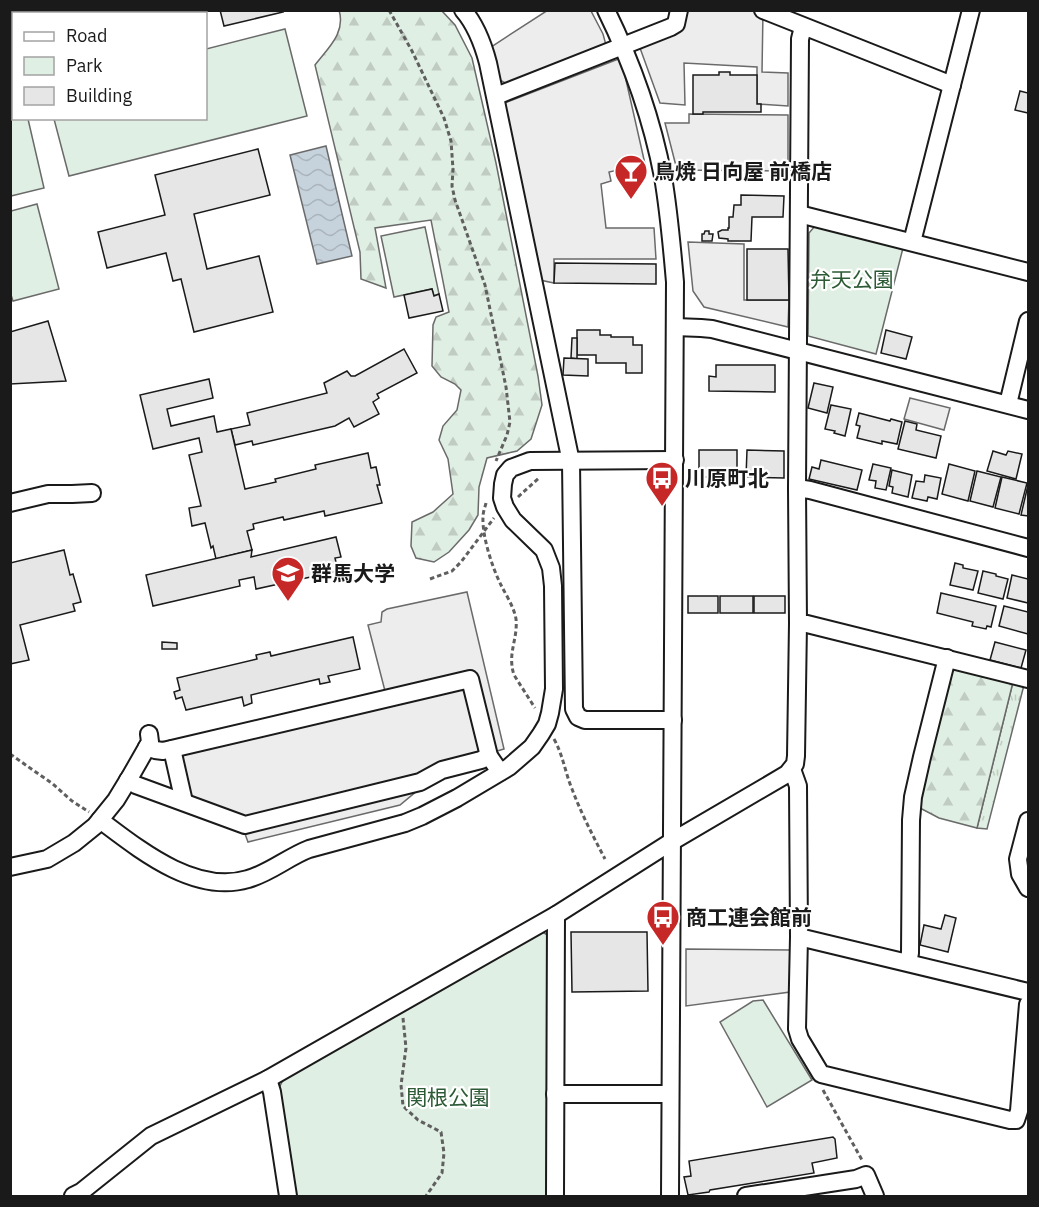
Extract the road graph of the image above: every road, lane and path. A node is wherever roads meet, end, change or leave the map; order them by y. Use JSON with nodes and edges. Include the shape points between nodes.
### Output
{"nodes":[{"id":1,"x":389,"y":10,"type":"edge"},
{"id":2,"x":463,"y":10,"type":"edge"},
{"id":3,"x":606,"y":10,"type":"edge"},
{"id":4,"x":679,"y":10,"type":"edge"},
{"id":5,"x":763,"y":10,"type":"edge"},
{"id":6,"x":971,"y":10,"type":"edge"},
{"id":7,"x":803,"y":27,"type":"junction"},
{"id":8,"x":623,"y":45,"type":"junction"},
{"id":9,"x":952,"y":85,"type":"junction"},
{"id":10,"x":496,"y":96,"type":"junction"},
{"id":11,"x":800,"y":214,"type":"junction"},
{"id":12,"x":912,"y":242,"type":"junction"},
{"id":13,"x":1029,"y":272,"type":"edge"},
{"id":14,"x":1029,"y":321,"type":"edge"},
{"id":15,"x":675,"y":327,"type":"junction"},
{"id":16,"x":799,"y":352,"type":"junction"},
{"id":17,"x":1008,"y":404,"type":"junction"},
{"id":18,"x":1029,"y":410,"type":"edge"},
{"id":19,"x":675,"y":460,"type":"junction"},
{"id":20,"x":568,"y":461,"type":"junction"},
{"id":21,"x":495,"y":466,"type":"dead end"},
{"id":22,"x":797,"y":488,"type":"junction"},
{"id":23,"x":92,"y":493,"type":"dead end"},
{"id":24,"x":488,"y":495,"type":"dead end"},
{"id":25,"x":512,"y":502,"type":"dead end"},
{"id":26,"x":10,"y":503,"type":"edge"},
{"id":27,"x":500,"y":513,"type":"dead end"},
{"id":28,"x":1029,"y":548,"type":"edge"},
{"id":29,"x":430,"y":579,"type":"dead end"},
{"id":30,"x":798,"y":623,"type":"junction"},
{"id":31,"x":947,"y":658,"type":"junction"},
{"id":32,"x":1029,"y":679,"type":"edge"},
{"id":33,"x":673,"y":720,"type":"junction"},
{"id":34,"x":546,"y":725,"type":"junction"},
{"id":35,"x":172,"y":749,"type":"junction"},
{"id":36,"x":10,"y":754,"type":"edge"},
{"id":37,"x":489,"y":756,"type":"junction"},
{"id":38,"x":792,"y":769,"type":"junction"},
{"id":39,"x":500,"y":772,"type":"junction"},
{"id":40,"x":128,"y":780,"type":"junction"},
{"id":41,"x":184,"y":802,"type":"junction"},
{"id":42,"x":100,"y":820,"type":"junction"},
{"id":43,"x":1029,"y":821,"type":"edge"},
{"id":44,"x":671,"y":842,"type":"junction"},
{"id":45,"x":605,"y":859,"type":"dead end"},
{"id":46,"x":10,"y":867,"type":"edge"},
{"id":47,"x":1029,"y":888,"type":"edge"},
{"id":48,"x":556,"y":915,"type":"junction"},
{"id":49,"x":799,"y":937,"type":"junction"},
{"id":50,"x":908,"y":962,"type":"junction"},
{"id":51,"x":1029,"y":992,"type":"edge"},
{"id":52,"x":401,"y":1003,"type":"junction"},
{"id":53,"x":1029,"y":1004,"type":"edge"},
{"id":54,"x":820,"y":1074,"type":"junction"},
{"id":55,"x":268,"y":1079,"type":"junction"},
{"id":56,"x":670,"y":1094,"type":"junction"},
{"id":57,"x":555,"y":1095,"type":"junction"},
{"id":58,"x":866,"y":1175,"type":"junction"},
{"id":59,"x":825,"y":1190,"type":"edge"},
{"id":60,"x":75,"y":1196,"type":"edge"},
{"id":61,"x":288,"y":1197,"type":"edge"},
{"id":62,"x":426,"y":1197,"type":"edge"},
{"id":63,"x":555,"y":1197,"type":"edge"},
{"id":64,"x":669,"y":1197,"type":"edge"},
{"id":65,"x":746,"y":1197,"type":"edge"},
{"id":66,"x":875,"y":1197,"type":"edge"}],
"edges":[{"from":1,"to":21,"type":"path","via":[[444,118],[451,141],[455,200],[485,285],[510,422]]},
{"from":2,"to":10,"type":"street","via":[[483,46]]},
{"from":3,"to":8,"type":"street"},
{"from":4,"to":8,"type":"street","via":[[676,24]]},
{"from":5,"to":7,"type":"street"},
{"from":6,"to":9,"type":"street"},
{"from":7,"to":9,"type":"street"},
{"from":7,"to":11,"type":"street"},
{"from":8,"to":10,"type":"street"},
{"from":8,"to":15,"type":"street","via":[[642,96],[663,175],[673,250]]},
{"from":9,"to":12,"type":"street"},
{"from":10,"to":20,"type":"street"},
{"from":11,"to":12,"type":"street"},
{"from":11,"to":16,"type":"street"},
{"from":12,"to":13,"type":"street"},
{"from":14,"to":17,"type":"street"},
{"from":15,"to":16,"type":"street","via":[[712,329]]},
{"from":15,"to":19,"type":"street"},
{"from":16,"to":17,"type":"street"},
{"from":16,"to":22,"type":"street"},
{"from":17,"to":18,"type":"street"},
{"from":19,"to":20,"type":"street"},
{"from":19,"to":33,"type":"street"},
{"from":20,"to":25,"type":"path","via":[[541,476]]},
{"from":20,"to":33,"type":"street","via":[[576,714],[585,720]]},
{"from":20,"to":34,"type":"street","via":[[521,463],[511,468],[503,484],[502,498],[508,512],[543,550],[551,568],[554,689]]},
{"from":22,"to":28,"type":"street"},
{"from":22,"to":30,"type":"street"},
{"from":23,"to":26,"type":"street","via":[[48,494]]},
{"from":24,"to":34,"type":"path","via":[[483,516],[487,544],[516,620],[512,670]]},
{"from":27,"to":29,"type":"path","via":[[452,571]]},
{"from":30,"to":31,"type":"street"},
{"from":30,"to":38,"type":"street"},
{"from":31,"to":32,"type":"street"},
{"from":31,"to":50,"type":"street","via":[[913,797]]},
{"from":33,"to":44,"type":"street"},
{"from":34,"to":39,"type":"street","via":[[532,747]]},
{"from":34,"to":45,"type":"path"},
{"from":35,"to":37,"type":"street","via":[[470,679]]},
{"from":35,"to":40,"type":"street","via":[[155,750],[148,740]]},
{"from":35,"to":41,"type":"street"},
{"from":36,"to":42,"type":"path"},
{"from":37,"to":39,"type":"street"},
{"from":37,"to":41,"type":"street","via":[[442,770],[420,782],[245,825]]},
{"from":38,"to":44,"type":"street"},
{"from":38,"to":49,"type":"street","via":[[798,786]]},
{"from":39,"to":42,"type":"street","via":[[405,824],[309,849],[264,873],[237,882],[210,882],[180,872]]},
{"from":40,"to":41,"type":"street"},
{"from":40,"to":42,"type":"street"},
{"from":42,"to":46,"type":"street","via":[[74,843],[47,859]]},
{"from":43,"to":47,"type":"street","via":[[1018,859],[1020,874]]},
{"from":44,"to":48,"type":"street"},
{"from":44,"to":56,"type":"street"},
{"from":48,"to":52,"type":"street"},
{"from":48,"to":57,"type":"street"},
{"from":49,"to":50,"type":"street"},
{"from":49,"to":54,"type":"street","via":[[797,1029]]},
{"from":50,"to":51,"type":"street"},
{"from":52,"to":55,"type":"street"},
{"from":52,"to":62,"type":"path","via":[[406,1048],[401,1085],[403,1106],[418,1120],[441,1132],[444,1152],[442,1173]]},
{"from":53,"to":54,"type":"street","via":[[1016,1120]]},
{"from":54,"to":58,"type":"path","via":[[818,1081],[868,1171]]},
{"from":55,"to":60,"type":"street","via":[[151,1136]]},
{"from":55,"to":61,"type":"street"},
{"from":56,"to":57,"type":"street"},
{"from":56,"to":64,"type":"street"},
{"from":57,"to":63,"type":"street"},
{"from":58,"to":59,"type":"street"},
{"from":58,"to":66,"type":"street"},
{"from":59,"to":65,"type":"street"}]}
